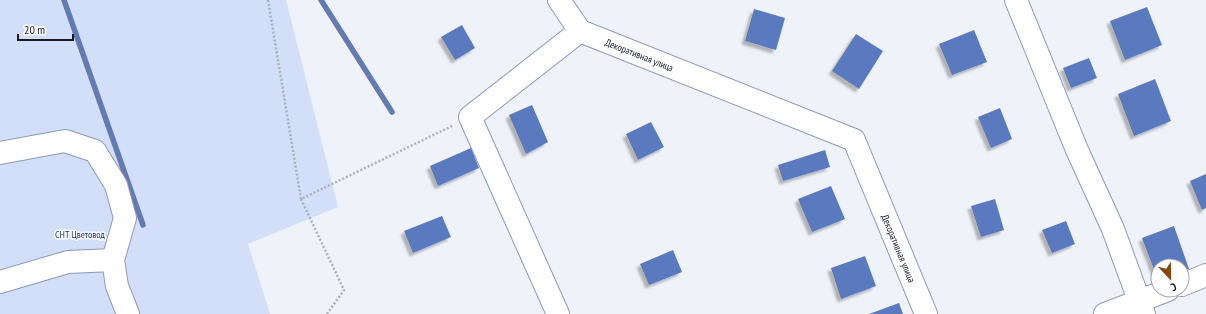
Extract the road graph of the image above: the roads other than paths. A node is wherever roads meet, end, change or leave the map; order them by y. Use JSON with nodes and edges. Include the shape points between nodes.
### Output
{"nodes":[{"id":1,"x":560,"y":0,"type":"edge"},
{"id":2,"x":1016,"y":0,"type":"edge"},
{"id":3,"x":580,"y":31,"type":"junction"},
{"id":4,"x":0,"y":153,"type":"edge"},
{"id":5,"x":113,"y":260,"type":"junction"},
{"id":6,"x":1206,"y":275,"type":"edge"},
{"id":7,"x":1190,"y":281,"type":"edge"},
{"id":8,"x":0,"y":282,"type":"edge"},
{"id":9,"x":1156,"y":298,"type":"edge"},
{"id":10,"x":1141,"y":308,"type":"edge"},
{"id":11,"x":128,"y":314,"type":"edge"},
{"id":12,"x":558,"y":314,"type":"edge"},
{"id":13,"x":926,"y":314,"type":"edge"},
{"id":14,"x":1105,"y":314,"type":"edge"}],
"edges":[{"from":1,"to":3,"type":"street"},
{"from":2,"to":10,"type":"street","via":[[1077,150],[1113,229]]},
{"from":3,"to":12,"type":"street","via":[[470,117]]},
{"from":3,"to":13,"type":"street","name":"Декоративная улица","via":[[854,140]]},
{"from":4,"to":5,"type":"street","via":[[65,141],[95,151],[116,185],[125,218]]},
{"from":5,"to":8,"type":"street","via":[[68,262]]},
{"from":5,"to":11,"type":"street","via":[[117,286]]},
{"from":6,"to":7,"type":"street"},
{"from":9,"to":10,"type":"street"},
{"from":10,"to":14,"type":"street"}]}
